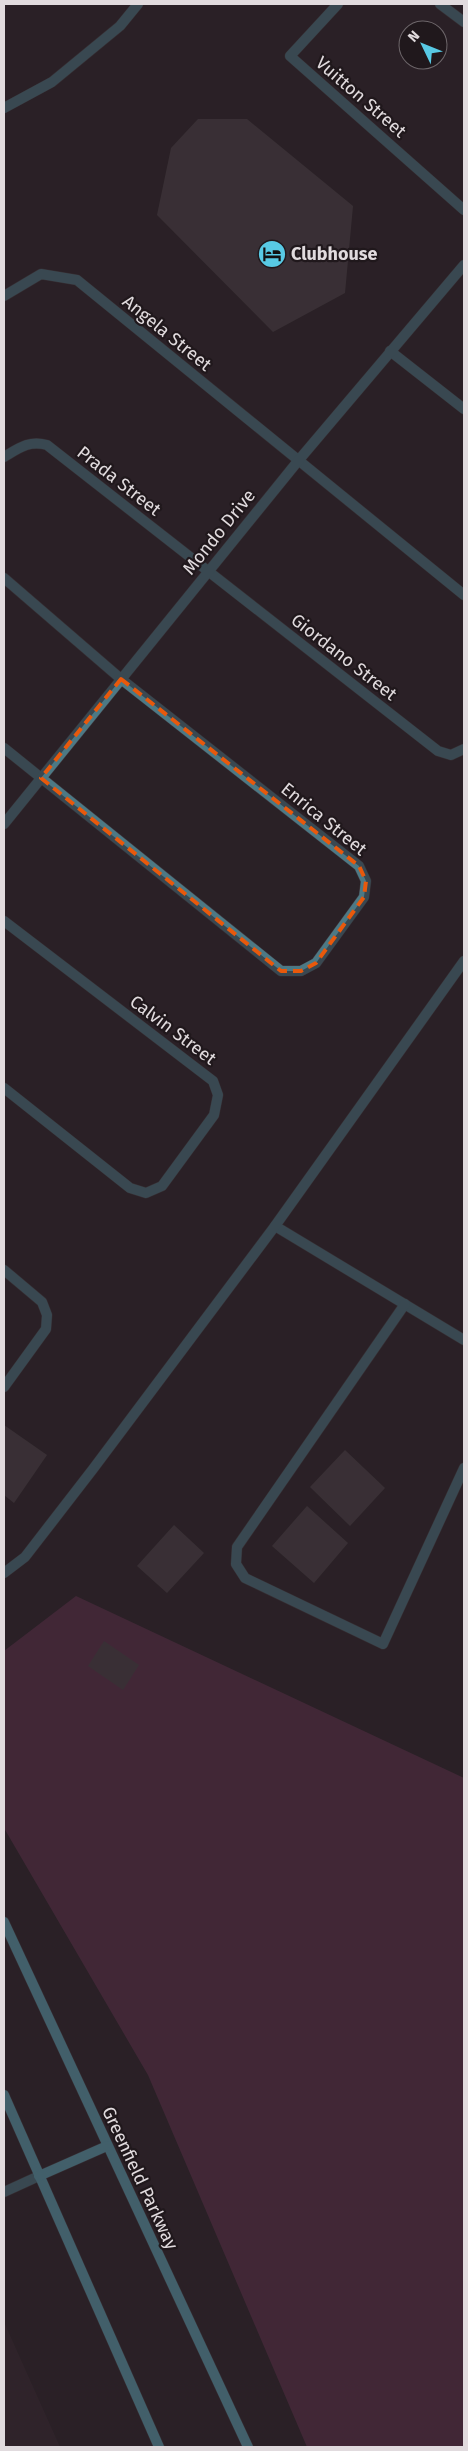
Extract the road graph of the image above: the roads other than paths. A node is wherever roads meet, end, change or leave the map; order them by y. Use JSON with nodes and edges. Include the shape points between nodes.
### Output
{"nodes":[{"id":1,"x":138,"y":4,"type":"edge"},
{"id":2,"x":338,"y":4,"type":"edge"},
{"id":3,"x":440,"y":4,"type":"edge"},
{"id":4,"x":464,"y":22,"type":"edge"},
{"id":5,"x":4,"y":108,"type":"edge"},
{"id":6,"x":464,"y":210,"type":"edge"},
{"id":7,"x":464,"y":265,"type":"edge"},
{"id":8,"x":4,"y":296,"type":"edge"},
{"id":9,"x":390,"y":351,"type":"junction"},
{"id":10,"x":464,"y":409,"type":"edge"},
{"id":11,"x":4,"y":457,"type":"edge"},
{"id":12,"x":298,"y":461,"type":"junction"},
{"id":13,"x":208,"y":571,"type":"junction"},
{"id":14,"x":4,"y":578,"type":"edge"},
{"id":15,"x":464,"y":595,"type":"edge"},
{"id":16,"x":121,"y":679,"type":"junction"},
{"id":17,"x":4,"y":748,"type":"edge"},
{"id":18,"x":464,"y":749,"type":"edge"},
{"id":19,"x":41,"y":778,"type":"junction"},
{"id":20,"x":4,"y":824,"type":"edge"},
{"id":21,"x":4,"y":921,"type":"edge"},
{"id":22,"x":464,"y":961,"type":"edge"},
{"id":23,"x":4,"y":1088,"type":"edge"},
{"id":24,"x":274,"y":1226,"type":"junction"},
{"id":25,"x":4,"y":1270,"type":"edge"},
{"id":26,"x":406,"y":1304,"type":"junction"},
{"id":27,"x":464,"y":1340,"type":"edge"},
{"id":28,"x":4,"y":1387,"type":"edge"},
{"id":29,"x":464,"y":1468,"type":"edge"},
{"id":30,"x":4,"y":1573,"type":"edge"},
{"id":31,"x":4,"y":1922,"type":"edge"},
{"id":32,"x":4,"y":2095,"type":"edge"},
{"id":33,"x":107,"y":2146,"type":"junction"},
{"id":34,"x":39,"y":2176,"type":"junction"},
{"id":35,"x":4,"y":2192,"type":"edge"},
{"id":36,"x":159,"y":2447,"type":"edge"},
{"id":37,"x":248,"y":2447,"type":"edge"}],
"edges":[{"from":1,"to":5,"type":"street","via":[[120,26],[52,82]]},
{"from":2,"to":6,"type":"street","name":"Vuitton Street","via":[[290,56]]},
{"from":3,"to":4,"type":"street"},
{"from":7,"to":9,"type":"street","name":"Mondo Drive"},
{"from":8,"to":12,"type":"street","name":"Angela Street","via":[[41,274],[77,280]]},
{"from":9,"to":10,"type":"street"},
{"from":9,"to":12,"type":"street","name":"Mondo Drive"},
{"from":11,"to":13,"type":"street","name":"Prada Street","via":[[26,444],[47,445]]},
{"from":12,"to":13,"type":"street","name":"Mondo Drive"},
{"from":12,"to":15,"type":"street"},
{"from":13,"to":16,"type":"street","name":"Mondo Drive"},
{"from":13,"to":18,"type":"street","name":"Giordano Street","via":[[438,752],[451,755]]},
{"from":14,"to":16,"type":"street"},
{"from":16,"to":19,"type":"street","name":"Mondo Drive"},
{"from":16,"to":19,"type":"street","name":"Enrica Street","via":[[359,866],[366,881],[364,897],[316,964],[301,971],[281,971]]},
{"from":17,"to":19,"type":"street","name":"Enrica Street"},
{"from":19,"to":20,"type":"street","name":"Mondo Drive"},
{"from":21,"to":23,"type":"street","name":"Calvin Street","via":[[213,1081],[218,1095],[214,1115],[162,1186],[146,1193],[130,1188]]},
{"from":22,"to":24,"type":"street"},
{"from":24,"to":26,"type":"street"},
{"from":24,"to":30,"type":"street","via":[[25,1557]]},
{"from":25,"to":28,"type":"street","via":[[42,1302],[47,1315],[46,1329]]},
{"from":26,"to":27,"type":"street"},
{"from":26,"to":29,"type":"street","via":[[237,1547],[236,1564],[245,1578],[383,1644]]},
{"from":31,"to":33,"type":"main road","name":"Greenfield Parkway"},
{"from":32,"to":34,"type":"main road"},
{"from":33,"to":34,"type":"main road"},
{"from":33,"to":37,"type":"main road","name":"Greenfield Parkway"},
{"from":34,"to":35,"type":"street"},
{"from":34,"to":36,"type":"main road"}]}
